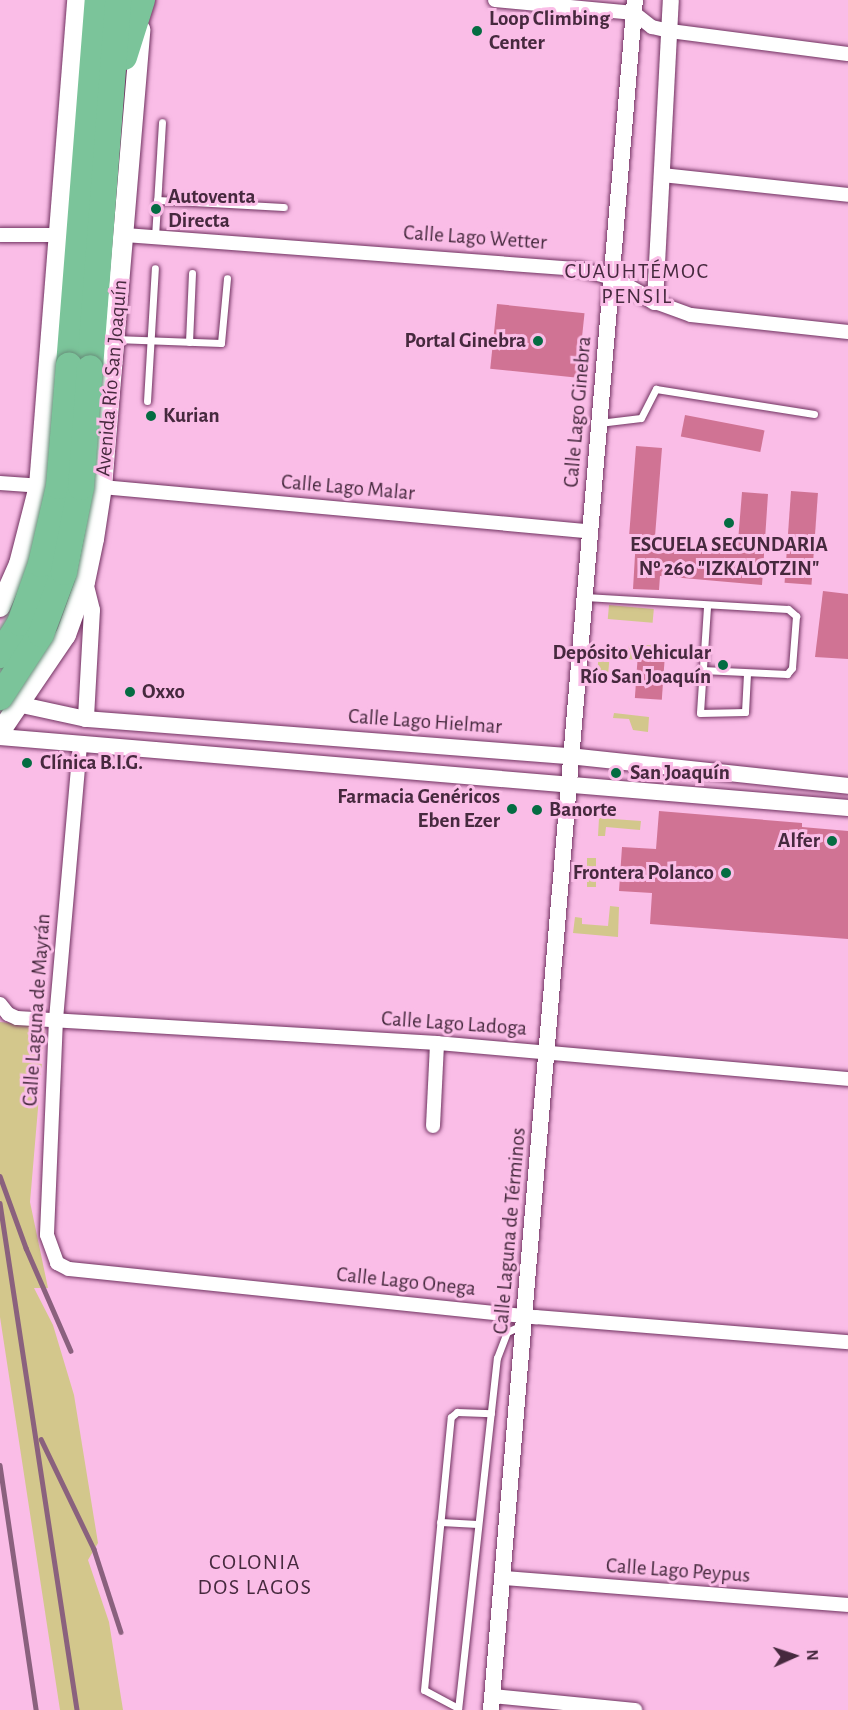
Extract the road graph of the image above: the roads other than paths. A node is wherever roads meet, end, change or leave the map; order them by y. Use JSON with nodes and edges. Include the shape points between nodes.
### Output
{"nodes":[{"id":1,"x":79,"y":0,"type":"edge"},
{"id":2,"x":98,"y":0,"type":"edge"},
{"id":3,"x":118,"y":0,"type":"edge"},
{"id":4,"x":142,"y":0,"type":"edge"},
{"id":5,"x":495,"y":0,"type":"edge"},
{"id":6,"x":671,"y":0,"type":"edge"},
{"id":7,"x":634,"y":6,"type":"edge"},
{"id":8,"x":670,"y":31,"type":"junction"},
{"id":9,"x":848,"y":54,"type":"edge"},
{"id":10,"x":101,"y":91,"type":"junction"},
{"id":11,"x":162,"y":122,"type":"dead end"},
{"id":12,"x":662,"y":175,"type":"junction"},
{"id":13,"x":848,"y":195,"type":"edge"},
{"id":14,"x":157,"y":200,"type":"junction"},
{"id":15,"x":284,"y":207,"type":"dead end"},
{"id":16,"x":0,"y":235,"type":"edge"},
{"id":17,"x":58,"y":235,"type":"junction"},
{"id":18,"x":125,"y":235,"type":"junction"},
{"id":19,"x":154,"y":237,"type":"junction"},
{"id":20,"x":155,"y":268,"type":"dead end"},
{"id":21,"x":192,"y":273,"type":"dead end"},
{"id":22,"x":227,"y":278,"type":"dead end"},
{"id":23,"x":612,"y":278,"type":"junction"},
{"id":24,"x":655,"y":302,"type":"junction"},
{"id":25,"x":848,"y":332,"type":"edge"},
{"id":26,"x":116,"y":339,"type":"junction"},
{"id":27,"x":150,"y":340,"type":"junction"},
{"id":28,"x":189,"y":342,"type":"junction"},
{"id":29,"x":80,"y":367,"type":"junction"},
{"id":30,"x":147,"y":401,"type":"dead end"},
{"id":31,"x":814,"y":414,"type":"dead end"},
{"id":32,"x":599,"y":423,"type":"junction"},
{"id":33,"x":0,"y":483,"type":"edge"},
{"id":34,"x":39,"y":486,"type":"junction"},
{"id":35,"x":102,"y":487,"type":"junction"},
{"id":36,"x":590,"y":531,"type":"junction"},
{"id":37,"x":19,"y":564,"type":"junction"},
{"id":38,"x":85,"y":582,"type":"junction"},
{"id":39,"x":585,"y":597,"type":"junction"},
{"id":40,"x":0,"y":607,"type":"edge"},
{"id":41,"x":707,"y":607,"type":"junction"},
{"id":42,"x":0,"y":655,"type":"edge"},
{"id":43,"x":702,"y":670,"type":"junction"},
{"id":44,"x":747,"y":673,"type":"junction"},
{"id":45,"x":6,"y":701,"type":"edge"},
{"id":46,"x":86,"y":719,"type":"junction"},
{"id":47,"x":0,"y":732,"type":"edge"},
{"id":48,"x":0,"y":737,"type":"edge"},
{"id":49,"x":81,"y":746,"type":"junction"},
{"id":50,"x":569,"y":756,"type":"junction"},
{"id":51,"x":567,"y":784,"type":"junction"},
{"id":52,"x":848,"y":786,"type":"edge"},
{"id":53,"x":848,"y":808,"type":"edge"},
{"id":54,"x":0,"y":1004,"type":"edge"},
{"id":55,"x":56,"y":1019,"type":"junction"},
{"id":56,"x":437,"y":1043,"type":"junction"},
{"id":57,"x":548,"y":1052,"type":"junction"},
{"id":58,"x":848,"y":1079,"type":"edge"},
{"id":59,"x":433,"y":1126,"type":"dead end"},
{"id":60,"x":69,"y":1269,"type":"joint"},
{"id":61,"x":525,"y":1320,"type":"junction"},
{"id":62,"x":848,"y":1342,"type":"edge"},
{"id":63,"x":491,"y":1413,"type":"junction"},
{"id":64,"x":440,"y":1522,"type":"junction"},
{"id":65,"x":478,"y":1524,"type":"junction"},
{"id":66,"x":505,"y":1578,"type":"junction"},
{"id":67,"x":848,"y":1605,"type":"edge"},
{"id":68,"x":492,"y":1703,"type":"edge"},
{"id":69,"x":458,"y":1709,"type":"edge"},
{"id":70,"x":635,"y":1710,"type":"edge"}],
"edges":[{"from":1,"to":10,"type":"highway"},
{"from":1,"to":17,"type":"main road"},
{"from":2,"to":10,"type":"highway","name":"Avenida Río San Joaquín"},
{"from":3,"to":10,"type":"highway","name":"Avenida Río San Joaquín"},
{"from":4,"to":10,"type":"highway"},
{"from":4,"to":18,"type":"main road","name":"Avenida Río San Joaquín"},
{"from":5,"to":7,"type":"street"},
{"from":6,"to":8,"type":"street"},
{"from":7,"to":8,"type":"street","via":[[652,27]]},
{"from":7,"to":23,"type":"street","name":"Calle Lago Ginebra"},
{"from":8,"to":9,"type":"street"},
{"from":8,"to":12,"type":"street"},
{"from":10,"to":29,"type":"highway","name":"Avenida Río San Joaquín"},
{"from":11,"to":14,"type":"lane"},
{"from":12,"to":13,"type":"street"},
{"from":12,"to":24,"type":"street"},
{"from":14,"to":15,"type":"lane"},
{"from":14,"to":19,"type":"lane"},
{"from":16,"to":17,"type":"street"},
{"from":17,"to":34,"type":"main road"},
{"from":18,"to":19,"type":"street","name":"Calle Lago Wetter"},
{"from":18,"to":26,"type":"main road","name":"Avenida Río San Joaquín"},
{"from":19,"to":23,"type":"street","name":"Calle Lago Wetter","via":[[579,268]]},
{"from":20,"to":27,"type":"lane"},
{"from":21,"to":28,"type":"lane"},
{"from":22,"to":28,"type":"lane","via":[[223,342]]},
{"from":23,"to":24,"type":"street","name":"Calle Lago Wetter"},
{"from":23,"to":32,"type":"street","name":"Calle Lago Ginebra"},
{"from":24,"to":25,"type":"street","name":"Calle Lago Wetter","via":[[691,315]]},
{"from":26,"to":27,"type":"lane"},
{"from":26,"to":35,"type":"main road","name":"Avenida Río San Joaquín"},
{"from":27,"to":28,"type":"lane"},
{"from":27,"to":30,"type":"lane"},
{"from":29,"to":42,"type":"highway","name":"Avenida Río San Joaquín","bridge":true,"via":[[43,553],[20,623]]},
{"from":29,"to":45,"type":"highway","name":"Avenida Río San Joaquín","bridge":true,"via":[[81,487],[64,572],[41,634]]},
{"from":31,"to":32,"type":"lane","via":[[656,389],[641,418]]},
{"from":32,"to":36,"type":"street","name":"Calle Lago Ginebra"},
{"from":33,"to":34,"type":"street"},
{"from":34,"to":37,"type":"main road"},
{"from":35,"to":36,"type":"street","name":"Calle Lago Malar"},
{"from":35,"to":38,"type":"main road","name":"Avenida Río San Joaquín"},
{"from":36,"to":39,"type":"street","name":"Calle Lago Ginebra"},
{"from":37,"to":38,"type":"main road"},
{"from":37,"to":40,"type":"main road"},
{"from":38,"to":45,"type":"main road","name":"Avenida Río San Joaquín","via":[[66,635]]},
{"from":38,"to":46,"type":"street","via":[[92,610]]},
{"from":39,"to":41,"type":"lane"},
{"from":39,"to":50,"type":"street","name":"Calle Lago Ginebra"},
{"from":41,"to":43,"type":"lane"},
{"from":41,"to":44,"type":"lane","via":[[788,609],[796,616],[790,672]]},
{"from":43,"to":44,"type":"lane"},
{"from":43,"to":44,"type":"lane","via":[[700,713],[745,712]]},
{"from":45,"to":46,"type":"street","name":"Calle Lago Hielmar"},
{"from":45,"to":47,"type":"main road","name":"Avenida Río San Joaquín"},
{"from":46,"to":50,"type":"street","name":"Calle Lago Hielmar"},
{"from":48,"to":49,"type":"street"},
{"from":49,"to":51,"type":"street"},
{"from":49,"to":55,"type":"street","name":"Calle Laguna de Mayrán"},
{"from":50,"to":51,"type":"street","name":"Calle Laguna de Términos"},
{"from":50,"to":52,"type":"street","name":"Calle Lago Hielmar"},
{"from":51,"to":53,"type":"street"},
{"from":51,"to":57,"type":"street","name":"Calle Laguna de Términos"},
{"from":54,"to":55,"type":"street","name":"Calle Lago Ladoga","via":[[17,1018]]},
{"from":55,"to":56,"type":"street","name":"Calle Lago Ladoga"},
{"from":55,"to":60,"type":"street","name":"Calle Laguna de Mayrán","via":[[47,1235],[57,1263]]},
{"from":56,"to":57,"type":"street","name":"Calle Lago Ladoga"},
{"from":56,"to":59,"type":"street"},
{"from":57,"to":58,"type":"street","name":"Calle Lago Ladoga"},
{"from":57,"to":61,"type":"street","name":"Calle Laguna de Términos"},
{"from":60,"to":61,"type":"street","name":"Calle Lago Onega"},
{"from":61,"to":62,"type":"street","name":"Calle Lago Onega"},
{"from":61,"to":63,"type":"lane","via":[[510,1329],[500,1349]]},
{"from":61,"to":66,"type":"street","name":"Calle Laguna de Términos"},
{"from":63,"to":64,"type":"lane","via":[[457,1412],[451,1417]]},
{"from":63,"to":65,"type":"lane"},
{"from":64,"to":65,"type":"lane"},
{"from":64,"to":69,"type":"lane","via":[[423,1690]]},
{"from":65,"to":69,"type":"lane"},
{"from":66,"to":67,"type":"street","name":"Calle Lago Peypus"},
{"from":66,"to":68,"type":"street","name":"Calle Laguna de Términos"},
{"from":68,"to":70,"type":"street"}]}
